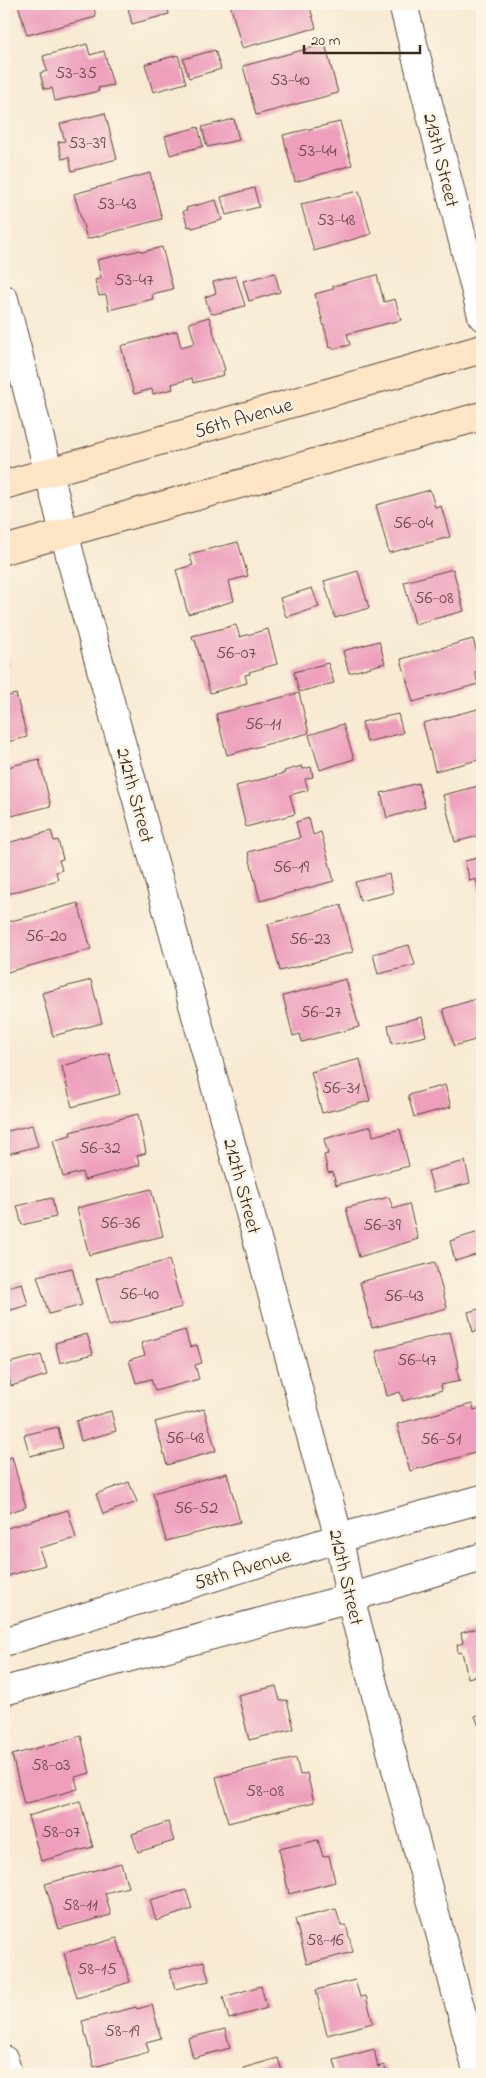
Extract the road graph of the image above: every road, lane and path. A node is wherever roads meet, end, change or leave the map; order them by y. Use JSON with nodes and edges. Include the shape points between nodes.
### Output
{"nodes":[{"id":1,"x":402,"y":4,"type":"edge"},
{"id":2,"x":4,"y":299,"type":"edge"},
{"id":3,"x":482,"y":316,"type":"edge"},
{"id":4,"x":482,"y":349,"type":"edge"},
{"id":5,"x":482,"y":416,"type":"edge"},
{"id":6,"x":49,"y":472,"type":"junction"},
{"id":7,"x":4,"y":485,"type":"edge"},
{"id":8,"x":64,"y":533,"type":"junction"},
{"id":9,"x":4,"y":550,"type":"edge"},
{"id":10,"x":482,"y":1499,"type":"edge"},
{"id":11,"x":339,"y":1538,"type":"junction"},
{"id":12,"x":482,"y":1557,"type":"edge"},
{"id":13,"x":350,"y":1598,"type":"junction"},
{"id":14,"x":4,"y":1642,"type":"edge"},
{"id":15,"x":4,"y":1691,"type":"edge"},
{"id":16,"x":4,"y":2060,"type":"edge"},
{"id":17,"x":8,"y":2074,"type":"edge"},
{"id":18,"x":478,"y":2074,"type":"edge"}],
"edges":[{"from":1,"to":3,"type":"street","name":"213th Street"},
{"from":2,"to":6,"type":"street","name":"212th Street"},
{"from":4,"to":6,"type":"street","name":"56th Avenue"},
{"from":5,"to":8,"type":"street"},
{"from":6,"to":7,"type":"street","name":"56th Avenue"},
{"from":6,"to":8,"type":"street","name":"212th Street"},
{"from":8,"to":9,"type":"street"},
{"from":8,"to":11,"type":"street","name":"212th Street"},
{"from":10,"to":11,"type":"street","name":"58th Avenue"},
{"from":11,"to":13,"type":"street","name":"212th Street"},
{"from":11,"to":14,"type":"street","name":"58th Avenue"},
{"from":12,"to":13,"type":"street"},
{"from":13,"to":15,"type":"street"},
{"from":13,"to":18,"type":"street","name":"212th Street"},
{"from":16,"to":17,"type":"street"}]}
